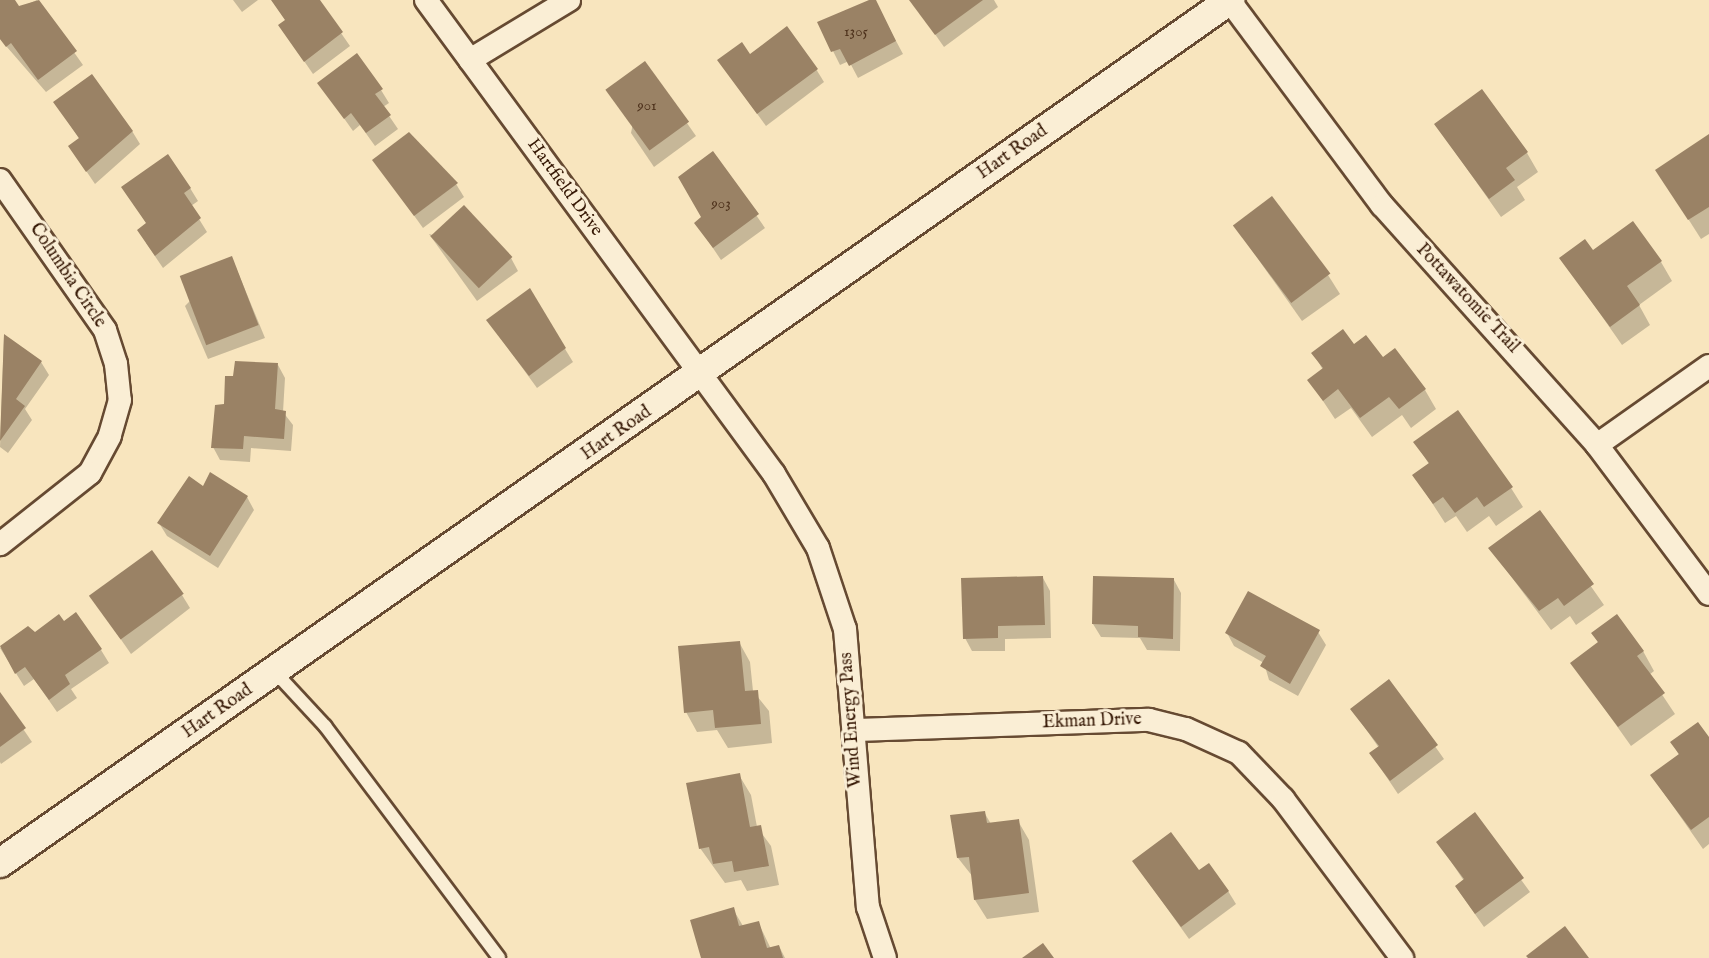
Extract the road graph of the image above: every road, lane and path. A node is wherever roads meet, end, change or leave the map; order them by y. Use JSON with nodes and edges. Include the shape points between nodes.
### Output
{"nodes":[{"id":1,"x":426,"y":0,"type":"edge"},
{"id":2,"x":569,"y":0,"type":"edge"},
{"id":3,"x":1229,"y":0,"type":"edge"},
{"id":4,"x":470,"y":60,"type":"junction"},
{"id":5,"x":0,"y":180,"type":"edge"},
{"id":6,"x":1709,"y":366,"type":"edge"},
{"id":7,"x":701,"y":375,"type":"junction"},
{"id":8,"x":1598,"y":445,"type":"junction"},
{"id":9,"x":0,"y":544,"type":"edge"},
{"id":10,"x":1709,"y":594,"type":"edge"},
{"id":11,"x":275,"y":672,"type":"junction"},
{"id":12,"x":856,"y":730,"type":"junction"},
{"id":13,"x":0,"y":863,"type":"edge"},
{"id":14,"x":499,"y":958,"type":"edge"},
{"id":15,"x":885,"y":958,"type":"edge"},
{"id":16,"x":1402,"y":958,"type":"edge"}],
"edges":[{"from":1,"to":4,"type":"street","name":"Hartfield Drive"},
{"from":2,"to":4,"type":"street"},
{"from":3,"to":7,"type":"street","name":"Hart Road"},
{"from":3,"to":8,"type":"street","name":"Pottawatomie Trail","via":[[1396,222]]},
{"from":4,"to":7,"type":"street","name":"Hartfield Drive"},
{"from":5,"to":9,"type":"street","name":"Columbia Circle","via":[[105,330],[116,364],[120,400],[110,436],[90,474]]},
{"from":6,"to":8,"type":"street"},
{"from":7,"to":11,"type":"street","name":"Hart Road"},
{"from":7,"to":12,"type":"street","name":"Wind Energy Pass","via":[[774,474],[818,548],[845,628]]},
{"from":8,"to":10,"type":"street","name":"Pottawatomie Trail"},
{"from":11,"to":13,"type":"street","name":"Hart Road"},
{"from":11,"to":14,"type":"lane","via":[[325,726]]},
{"from":12,"to":15,"type":"street","name":"Wind Energy Pass","via":[[868,907]]},
{"from":12,"to":16,"type":"street","name":"Ekman Drive","via":[[1149,720],[1186,729],[1239,753],[1283,799]]}]}
